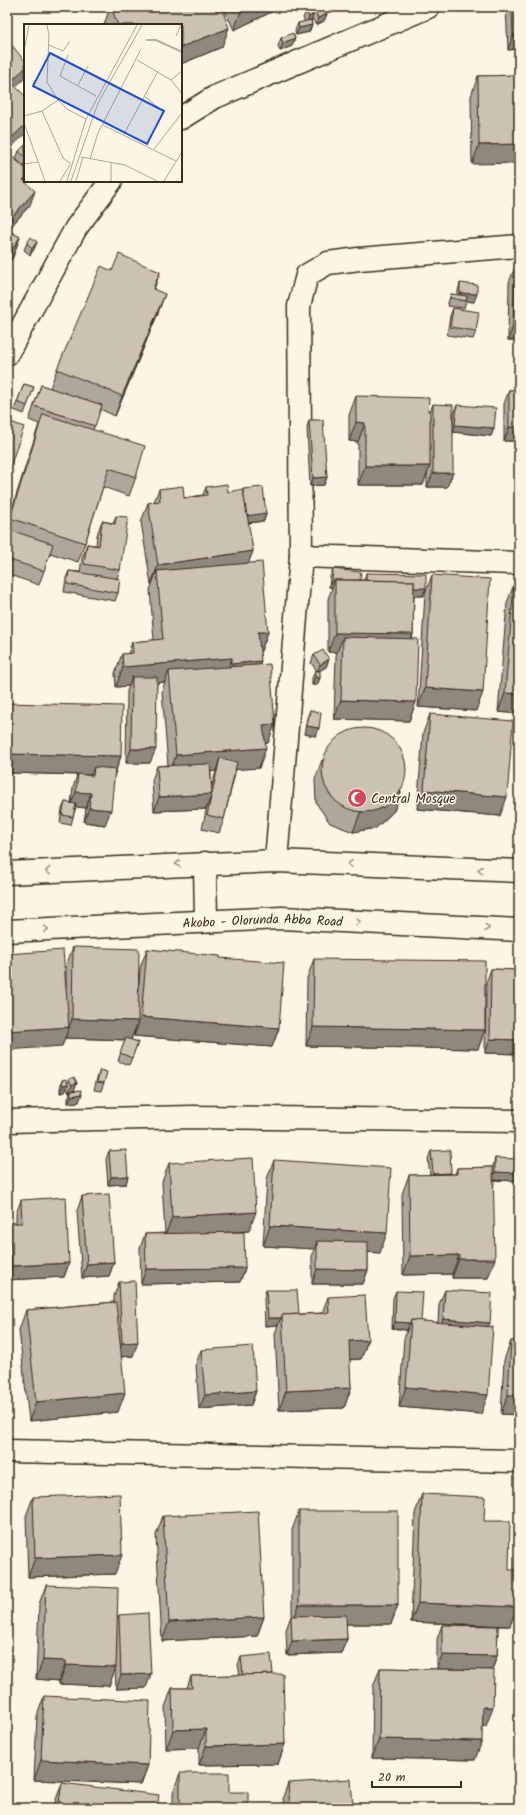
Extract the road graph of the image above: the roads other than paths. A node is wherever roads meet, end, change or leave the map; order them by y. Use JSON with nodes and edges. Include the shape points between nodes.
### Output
{"nodes":[{"id":1,"x":428,"y":7,"type":"edge"},
{"id":2,"x":182,"y":117,"type":"edge"},
{"id":3,"x":109,"y":182,"type":"edge"},
{"id":4,"x":519,"y":246,"type":"edge"},
{"id":5,"x":7,"y":354,"type":"edge"},
{"id":6,"x":301,"y":556,"type":"junction"},
{"id":7,"x":519,"y":563,"type":"edge"},
{"id":8,"x":276,"y":861,"type":"junction"},
{"id":9,"x":205,"y":863,"type":"junction"},
{"id":10,"x":519,"y":871,"type":"edge"},
{"id":11,"x":7,"y":873,"type":"edge"},
{"id":12,"x":206,"y":921,"type":"junction"},
{"id":13,"x":519,"y":930,"type":"edge"},
{"id":14,"x":7,"y":931,"type":"edge"},
{"id":15,"x":7,"y":1121,"type":"edge"},
{"id":16,"x":519,"y":1121,"type":"edge"},
{"id":17,"x":7,"y":1451,"type":"edge"},
{"id":18,"x":519,"y":1461,"type":"edge"}],
"edges":[{"from":1,"to":2,"type":"street","via":[[215,97]]},
{"from":3,"to":5,"type":"street","via":[[76,228]]},
{"from":4,"to":6,"type":"street","via":[[359,259],[328,264],[307,275],[299,306]]},
{"from":6,"to":7,"type":"street"},
{"from":6,"to":8,"type":"street"},
{"from":8,"to":9,"type":"street"},
{"from":10,"to":8,"type":"street","one_way":true},
{"from":9,"to":11,"type":"street","one_way":true},
{"from":9,"to":12,"type":"street"},
{"from":12,"to":13,"type":"street","name":"Akobo - Olorunda Abba Road","one_way":true,"via":[[282,918]]},
{"from":14,"to":12,"type":"street","name":"Akobo - Olorunda Abba Road","one_way":true},
{"from":15,"to":16,"type":"street","via":[[192,1117]]},
{"from":17,"to":18,"type":"street"}]}
